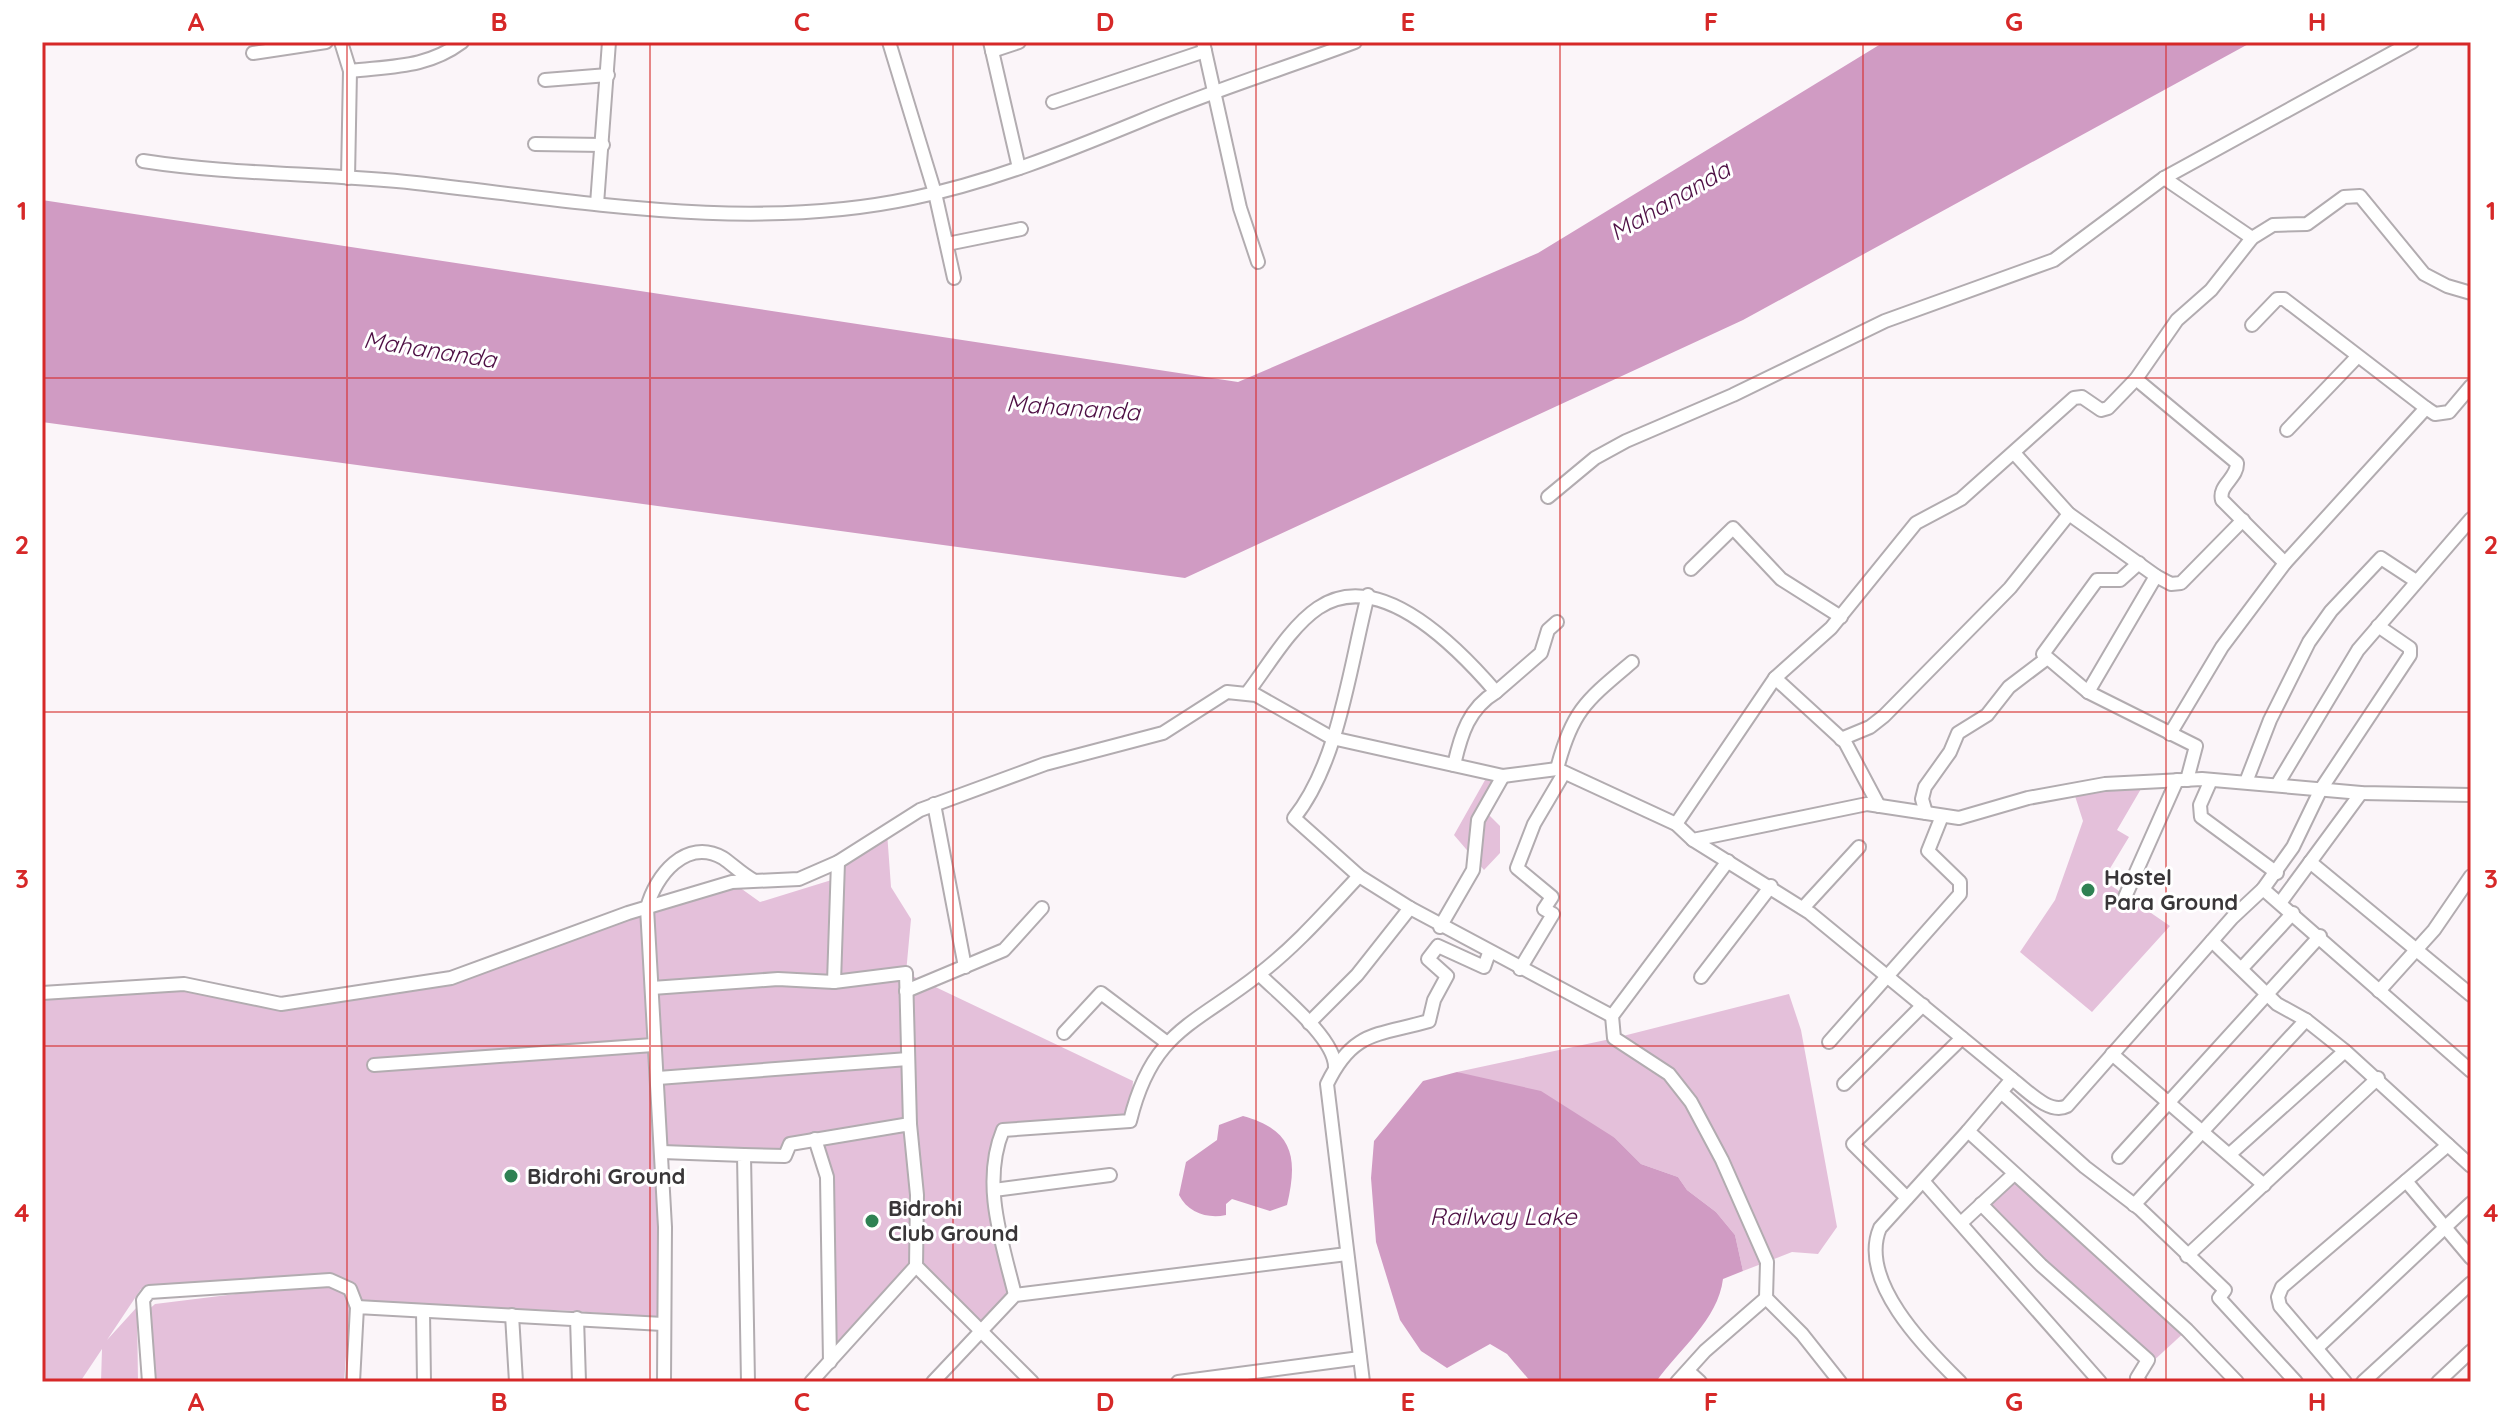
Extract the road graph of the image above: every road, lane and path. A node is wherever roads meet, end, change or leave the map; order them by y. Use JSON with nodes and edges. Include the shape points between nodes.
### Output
{"nodes":[{"id":1,"x":326,"y":42,"type":"edge"},
{"id":2,"x":341,"y":42,"type":"edge"},
{"id":3,"x":462,"y":42,"type":"edge"},
{"id":4,"x":609,"y":42,"type":"edge"},
{"id":5,"x":889,"y":42,"type":"edge"},
{"id":6,"x":1019,"y":42,"type":"edge"},
{"id":7,"x":1355,"y":42,"type":"edge"},
{"id":8,"x":2412,"y":42,"type":"edge"},
{"id":9,"x":991,"y":47,"type":"edge"},
{"id":10,"x":1204,"y":47,"type":"edge"},
{"id":11,"x":253,"y":53,"type":"dead end"},
{"id":12,"x":350,"y":71,"type":"junction"},
{"id":13,"x":608,"y":75,"type":"junction"},
{"id":14,"x":545,"y":80,"type":"dead end"},
{"id":15,"x":1215,"y":94,"type":"junction"},
{"id":16,"x":1053,"y":102,"type":"dead end"},
{"id":17,"x":535,"y":144,"type":"dead end"},
{"id":18,"x":603,"y":145,"type":"junction"},
{"id":19,"x":143,"y":161,"type":"dead end"},
{"id":20,"x":1019,"y":168,"type":"junction"},
{"id":21,"x":348,"y":178,"type":"junction"},
{"id":22,"x":2164,"y":178,"type":"junction"},
{"id":23,"x":935,"y":193,"type":"junction"},
{"id":24,"x":597,"y":204,"type":"junction"},
{"id":25,"x":1021,"y":229,"type":"dead end"},
{"id":26,"x":2252,"y":238,"type":"junction"},
{"id":27,"x":947,"y":244,"type":"junction"},
{"id":28,"x":1258,"y":262,"type":"dead end"},
{"id":29,"x":954,"y":278,"type":"dead end"},
{"id":30,"x":2471,"y":293,"type":"edge"},
{"id":31,"x":2252,"y":325,"type":"dead end"},
{"id":32,"x":2357,"y":357,"type":"junction"},
{"id":33,"x":2136,"y":379,"type":"junction"},
{"id":34,"x":2471,"y":386,"type":"edge"},
{"id":35,"x":2426,"y":408,"type":"junction"},
{"id":36,"x":2287,"y":430,"type":"dead end"},
{"id":37,"x":2015,"y":454,"type":"junction"},
{"id":38,"x":1548,"y":497,"type":"dead end"},
{"id":39,"x":2069,"y":514,"type":"junction"},
{"id":40,"x":2471,"y":519,"type":"edge"},
{"id":41,"x":2243,"y":520,"type":"junction"},
{"id":42,"x":2139,"y":563,"type":"junction"},
{"id":43,"x":2285,"y":563,"type":"junction"},
{"id":44,"x":1691,"y":569,"type":"dead end"},
{"id":45,"x":2156,"y":576,"type":"junction"},
{"id":46,"x":2416,"y":581,"type":"junction"},
{"id":47,"x":1368,"y":595,"type":"junction"},
{"id":48,"x":1841,"y":617,"type":"junction"},
{"id":49,"x":1557,"y":622,"type":"dead end"},
{"id":50,"x":2378,"y":626,"type":"junction"},
{"id":51,"x":2046,"y":659,"type":"junction"},
{"id":52,"x":1632,"y":662,"type":"dead end"},
{"id":53,"x":1775,"y":678,"type":"junction"},
{"id":54,"x":1248,"y":692,"type":"junction"},
{"id":55,"x":1496,"y":692,"type":"junction"},
{"id":56,"x":2088,"y":692,"type":"junction"},
{"id":57,"x":2170,"y":734,"type":"junction"},
{"id":58,"x":1332,"y":738,"type":"junction"},
{"id":59,"x":1841,"y":739,"type":"junction"},
{"id":60,"x":1454,"y":765,"type":"junction"},
{"id":61,"x":1561,"y":771,"type":"junction"},
{"id":62,"x":1503,"y":776,"type":"junction"},
{"id":63,"x":2182,"y":780,"type":"junction"},
{"id":64,"x":2211,"y":780,"type":"junction"},
{"id":65,"x":2246,"y":782,"type":"junction"},
{"id":66,"x":2277,"y":785,"type":"junction"},
{"id":67,"x":2321,"y":789,"type":"junction"},
{"id":68,"x":2361,"y":793,"type":"junction"},
{"id":69,"x":2471,"y":795,"type":"edge"},
{"id":70,"x":934,"y":804,"type":"junction"},
{"id":71,"x":1879,"y":806,"type":"junction"},
{"id":72,"x":1926,"y":813,"type":"junction"},
{"id":73,"x":1942,"y":816,"type":"junction"},
{"id":74,"x":1676,"y":824,"type":"junction"},
{"id":75,"x":1693,"y":840,"type":"junction"},
{"id":76,"x":1859,"y":847,"type":"dead end"},
{"id":77,"x":1728,"y":861,"type":"junction"},
{"id":78,"x":838,"y":862,"type":"junction"},
{"id":79,"x":2310,"y":862,"type":"junction"},
{"id":80,"x":2277,"y":873,"type":"junction"},
{"id":81,"x":1359,"y":876,"type":"junction"},
{"id":82,"x":2471,"y":876,"type":"edge"},
{"id":83,"x":756,"y":882,"type":"junction"},
{"id":84,"x":1771,"y":886,"type":"junction"},
{"id":85,"x":2263,"y":889,"type":"junction"},
{"id":86,"x":2125,"y":897,"type":"dead end"},
{"id":87,"x":2280,"y":903,"type":"junction"},
{"id":88,"x":647,"y":908,"type":"junction"},
{"id":89,"x":1042,"y":908,"type":"dead end"},
{"id":90,"x":1410,"y":908,"type":"junction"},
{"id":91,"x":1803,"y":908,"type":"junction"},
{"id":92,"x":2293,"y":913,"type":"junction"},
{"id":93,"x":1440,"y":927,"type":"junction"},
{"id":94,"x":2320,"y":936,"type":"junction"},
{"id":95,"x":2212,"y":941,"type":"junction"},
{"id":96,"x":2417,"y":949,"type":"junction"},
{"id":97,"x":1489,"y":953,"type":"junction"},
{"id":98,"x":965,"y":967,"type":"junction"},
{"id":99,"x":2242,"y":968,"type":"junction"},
{"id":100,"x":1520,"y":969,"type":"junction"},
{"id":101,"x":1259,"y":974,"type":"junction"},
{"id":102,"x":1701,"y":977,"type":"dead end"},
{"id":103,"x":1889,"y":977,"type":"junction"},
{"id":104,"x":834,"y":982,"type":"junction"},
{"id":105,"x":652,"y":988,"type":"junction"},
{"id":106,"x":906,"y":991,"type":"junction"},
{"id":107,"x":2379,"y":991,"type":"junction"},
{"id":108,"x":42,"y":993,"type":"edge"},
{"id":109,"x":2268,"y":995,"type":"junction"},
{"id":110,"x":2471,"y":995,"type":"edge"},
{"id":111,"x":1923,"y":1005,"type":"junction"},
{"id":112,"x":1612,"y":1016,"type":"junction"},
{"id":113,"x":2306,"y":1020,"type":"junction"},
{"id":114,"x":1309,"y":1023,"type":"junction"},
{"id":115,"x":1064,"y":1033,"type":"dead end"},
{"id":116,"x":1962,"y":1038,"type":"junction"},
{"id":117,"x":1166,"y":1042,"type":"junction"},
{"id":118,"x":1829,"y":1042,"type":"dead end"},
{"id":119,"x":653,"y":1045,"type":"junction"},
{"id":120,"x":2345,"y":1051,"type":"junction"},
{"id":121,"x":2112,"y":1054,"type":"junction"},
{"id":122,"x":908,"y":1059,"type":"junction"},
{"id":123,"x":374,"y":1065,"type":"dead end"},
{"id":124,"x":1335,"y":1067,"type":"junction"},
{"id":125,"x":2471,"y":1071,"type":"edge"},
{"id":126,"x":658,"y":1078,"type":"junction"},
{"id":127,"x":2378,"y":1078,"type":"junction"},
{"id":128,"x":2012,"y":1079,"type":"junction"},
{"id":129,"x":1844,"y":1084,"type":"dead end"},
{"id":130,"x":2001,"y":1092,"type":"junction"},
{"id":131,"x":2168,"y":1102,"type":"junction"},
{"id":132,"x":910,"y":1124,"type":"junction"},
{"id":133,"x":1968,"y":1131,"type":"junction"},
{"id":134,"x":2202,"y":1131,"type":"junction"},
{"id":135,"x":815,"y":1139,"type":"junction"},
{"id":136,"x":2448,"y":1145,"type":"junction"},
{"id":137,"x":662,"y":1152,"type":"junction"},
{"id":138,"x":2230,"y":1154,"type":"junction"},
{"id":139,"x":744,"y":1155,"type":"junction"},
{"id":140,"x":2119,"y":1157,"type":"dead end"},
{"id":141,"x":2471,"y":1166,"type":"edge"},
{"id":142,"x":2014,"y":1174,"type":"junction"},
{"id":143,"x":1110,"y":1175,"type":"dead end"},
{"id":144,"x":1923,"y":1181,"type":"junction"},
{"id":145,"x":2406,"y":1181,"type":"junction"},
{"id":146,"x":2264,"y":1185,"type":"junction"},
{"id":147,"x":994,"y":1190,"type":"junction"},
{"id":148,"x":1907,"y":1198,"type":"junction"},
{"id":149,"x":2471,"y":1203,"type":"edge"},
{"id":150,"x":1981,"y":1204,"type":"junction"},
{"id":151,"x":2134,"y":1205,"type":"junction"},
{"id":152,"x":1961,"y":1223,"type":"junction"},
{"id":153,"x":2445,"y":1227,"type":"junction"},
{"id":154,"x":1347,"y":1254,"type":"junction"},
{"id":155,"x":2187,"y":1256,"type":"junction"},
{"id":156,"x":2471,"y":1258,"type":"edge"},
{"id":157,"x":916,"y":1266,"type":"junction"},
{"id":158,"x":2471,"y":1283,"type":"edge"},
{"id":159,"x":1015,"y":1295,"type":"junction"},
{"id":160,"x":1766,"y":1298,"type":"junction"},
{"id":161,"x":357,"y":1307,"type":"junction"},
{"id":162,"x":423,"y":1311,"type":"junction"},
{"id":163,"x":512,"y":1315,"type":"junction"},
{"id":164,"x":577,"y":1318,"type":"junction"},
{"id":165,"x":663,"y":1324,"type":"junction"},
{"id":166,"x":980,"y":1331,"type":"junction"},
{"id":167,"x":2317,"y":1348,"type":"junction"},
{"id":168,"x":2471,"y":1351,"type":"edge"},
{"id":169,"x":1360,"y":1358,"type":"junction"},
{"id":170,"x":830,"y":1362,"type":"junction"},
{"id":171,"x":1688,"y":1371,"type":"junction"},
{"id":172,"x":149,"y":1382,"type":"edge"},
{"id":173,"x":353,"y":1382,"type":"edge"},
{"id":174,"x":424,"y":1382,"type":"edge"},
{"id":175,"x":516,"y":1382,"type":"edge"},
{"id":176,"x":579,"y":1382,"type":"edge"},
{"id":177,"x":664,"y":1382,"type":"edge"},
{"id":178,"x":748,"y":1382,"type":"edge"},
{"id":179,"x":811,"y":1382,"type":"edge"},
{"id":180,"x":933,"y":1382,"type":"edge"},
{"id":181,"x":1032,"y":1382,"type":"edge"},
{"id":182,"x":1178,"y":1382,"type":"edge"},
{"id":183,"x":1363,"y":1382,"type":"edge"},
{"id":184,"x":1677,"y":1382,"type":"edge"},
{"id":185,"x":1700,"y":1382,"type":"edge"},
{"id":186,"x":1840,"y":1382,"type":"edge"},
{"id":187,"x":1960,"y":1382,"type":"edge"},
{"id":188,"x":2100,"y":1382,"type":"edge"},
{"id":189,"x":2140,"y":1382,"type":"edge"},
{"id":190,"x":2237,"y":1382,"type":"edge"},
{"id":191,"x":2296,"y":1382,"type":"edge"},
{"id":192,"x":2345,"y":1382,"type":"edge"},
{"id":193,"x":2363,"y":1382,"type":"edge"},
{"id":194,"x":2438,"y":1382,"type":"edge"}],
"edges":[{"from":1,"to":11,"type":"street"},
{"from":2,"to":12,"type":"street"},
{"from":3,"to":12,"type":"street","via":[[428,62]]},
{"from":4,"to":13,"type":"street"},
{"from":5,"to":23,"type":"street"},
{"from":6,"to":9,"type":"street"},
{"from":7,"to":15,"type":"street"},
{"from":8,"to":22,"type":"street"},
{"from":9,"to":20,"type":"street"},
{"from":10,"to":15,"type":"street"},
{"from":10,"to":16,"type":"street"},
{"from":12,"to":21,"type":"street"},
{"from":13,"to":14,"type":"street"},
{"from":13,"to":18,"type":"street"},
{"from":15,"to":20,"type":"street"},
{"from":15,"to":28,"type":"street","via":[[1240,208]]},
{"from":17,"to":18,"type":"street"},
{"from":18,"to":24,"type":"street"},
{"from":19,"to":21,"type":"street"},
{"from":20,"to":23,"type":"street"},
{"from":21,"to":24,"type":"street"},
{"from":22,"to":26,"type":"street"},
{"from":22,"to":38,"type":"street","via":[[2054,260],[1885,321],[1626,441],[1595,458]]},
{"from":23,"to":24,"type":"street","via":[[857,207],[739,213]]},
{"from":23,"to":27,"type":"street"},
{"from":25,"to":27,"type":"street"},
{"from":26,"to":30,"type":"street","via":[[2273,225],[2307,224],[2344,197],[2360,196],[2424,274]]},
{"from":26,"to":33,"type":"street","via":[[2211,290],[2177,320]]},
{"from":27,"to":29,"type":"street"},
{"from":31,"to":32,"type":"street","via":[[2281,297]]},
{"from":32,"to":35,"type":"street"},
{"from":32,"to":36,"type":"street"},
{"from":33,"to":37,"type":"street","via":[[2106,409],[2074,398]]},
{"from":33,"to":41,"type":"street","via":[[2237,463],[2220,495]]},
{"from":34,"to":35,"type":"street","via":[[2449,412],[2435,414]]},
{"from":35,"to":43,"type":"street"},
{"from":37,"to":39,"type":"street"},
{"from":37,"to":48,"type":"street","via":[[1961,499],[1916,523]]},
{"from":39,"to":42,"type":"street"},
{"from":39,"to":59,"type":"street","via":[[2010,588],[1884,716]]},
{"from":40,"to":46,"type":"street"},
{"from":41,"to":43,"type":"street"},
{"from":41,"to":45,"type":"street","via":[[2181,583]]},
{"from":42,"to":45,"type":"street"},
{"from":42,"to":51,"type":"street","via":[[2120,580],[2097,580],[2044,649]]},
{"from":43,"to":57,"type":"street","via":[[2222,647]]},
{"from":44,"to":48,"type":"street","via":[[1733,528],[1781,579]]},
{"from":45,"to":56,"type":"street"},
{"from":46,"to":50,"type":"street"},
{"from":46,"to":65,"type":"street","via":[[2381,558],[2331,611],[2291,678]]},
{"from":47,"to":54,"type":"street","via":[[1330,602],[1312,612]]},
{"from":47,"to":55,"type":"street","via":[[1444,637]]},
{"from":47,"to":58,"type":"street"},
{"from":48,"to":53,"type":"street"},
{"from":49,"to":55,"type":"street","via":[[1548,630],[1541,653]]},
{"from":50,"to":66,"type":"street","via":[[2343,671]]},
{"from":50,"to":67,"type":"street","via":[[2410,648],[2410,655]]},
{"from":51,"to":56,"type":"street"},
{"from":51,"to":72,"type":"street","via":[[2009,687],[1987,715],[1958,733],[1943,764],[1926,783]]},
{"from":52,"to":61,"type":"street","via":[[1576,714]]},
{"from":53,"to":59,"type":"street"},
{"from":53,"to":74,"type":"street"},
{"from":54,"to":58,"type":"street"},
{"from":54,"to":70,"type":"street","via":[[1227,692],[1163,733],[1045,764]]},
{"from":55,"to":60,"type":"street","via":[[1480,701],[1465,724]]},
{"from":56,"to":57,"type":"street"},
{"from":57,"to":63,"type":"street","via":[[2196,746]]},
{"from":58,"to":60,"type":"street"},
{"from":58,"to":81,"type":"street","via":[[1310,797],[1294,818]]},
{"from":59,"to":71,"type":"street"},
{"from":60,"to":62,"type":"street"},
{"from":61,"to":62,"type":"street"},
{"from":61,"to":74,"type":"street"},
{"from":61,"to":100,"type":"street","via":[[1517,868],[1552,897],[1544,909],[1553,914]]},
{"from":62,"to":93,"type":"street","via":[[1478,820],[1473,870]]},
{"from":63,"to":64,"type":"street"},
{"from":63,"to":73,"type":"street","via":[[2105,784],[1959,818]]},
{"from":63,"to":86,"type":"street"},
{"from":64,"to":65,"type":"street"},
{"from":64,"to":80,"type":"street","via":[[2200,805],[2201,817]]},
{"from":65,"to":66,"type":"street"},
{"from":66,"to":67,"type":"street"},
{"from":67,"to":68,"type":"street"},
{"from":67,"to":80,"type":"street"},
{"from":68,"to":69,"type":"street"},
{"from":68,"to":79,"type":"street"},
{"from":70,"to":78,"type":"street"},
{"from":70,"to":98,"type":"street"},
{"from":71,"to":72,"type":"street"},
{"from":71,"to":75,"type":"street","via":[[1867,804]]},
{"from":72,"to":73,"type":"street"},
{"from":73,"to":103,"type":"street","via":[[1928,851],[1962,888]]},
{"from":74,"to":75,"type":"street"},
{"from":75,"to":77,"type":"street"},
{"from":76,"to":91,"type":"street"},
{"from":77,"to":84,"type":"street"},
{"from":77,"to":112,"type":"street"},
{"from":78,"to":83,"type":"street","via":[[799,879]]},
{"from":78,"to":104,"type":"street"},
{"from":79,"to":87,"type":"street"},
{"from":79,"to":96,"type":"street"},
{"from":80,"to":85,"type":"street"},
{"from":81,"to":90,"type":"street"},
{"from":81,"to":101,"type":"street"},
{"from":82,"to":96,"type":"street"},
{"from":83,"to":88,"type":"street","via":[[732,882]]},
{"from":83,"to":88,"type":"street","via":[[723,858],[688,853],[652,888]]},
{"from":84,"to":91,"type":"street"},
{"from":84,"to":102,"type":"street"},
{"from":85,"to":87,"type":"street"},
{"from":85,"to":95,"type":"street"},
{"from":87,"to":92,"type":"street"},
{"from":88,"to":105,"type":"street"},
{"from":88,"to":108,"type":"street","via":[[451,978],[281,1004],[184,984]]},
{"from":89,"to":98,"type":"street","via":[[1004,950]]},
{"from":90,"to":93,"type":"street"},
{"from":90,"to":114,"type":"street","via":[[1357,975]]},
{"from":91,"to":103,"type":"street"},
{"from":92,"to":94,"type":"street"},
{"from":92,"to":99,"type":"street"},
{"from":93,"to":97,"type":"street"},
{"from":94,"to":107,"type":"street"},
{"from":94,"to":109,"type":"street"},
{"from":95,"to":99,"type":"street"},
{"from":95,"to":121,"type":"street"},
{"from":96,"to":107,"type":"street"},
{"from":96,"to":110,"type":"street"},
{"from":97,"to":100,"type":"street"},
{"from":97,"to":124,"type":"street","via":[[1484,967],[1438,946],[1428,959],[1447,976],[1429,1021],[1368,1035]]},
{"from":98,"to":106,"type":"street"},
{"from":99,"to":109,"type":"street"},
{"from":100,"to":112,"type":"street"},
{"from":101,"to":114,"type":"street"},
{"from":101,"to":117,"type":"street"},
{"from":103,"to":111,"type":"street"},
{"from":103,"to":118,"type":"street"},
{"from":104,"to":105,"type":"street","via":[[778,979]]},
{"from":104,"to":106,"type":"street","via":[[906,973]]},
{"from":105,"to":119,"type":"street"},
{"from":106,"to":122,"type":"street"},
{"from":107,"to":125,"type":"street"},
{"from":109,"to":113,"type":"street"},
{"from":109,"to":131,"type":"street"},
{"from":111,"to":116,"type":"street"},
{"from":111,"to":129,"type":"street"},
{"from":112,"to":160,"type":"street","via":[[1614,1038],[1669,1074],[1691,1102],[1767,1262]]},
{"from":113,"to":120,"type":"street"},
{"from":113,"to":134,"type":"street"},
{"from":114,"to":124,"type":"street","via":[[1334,1055]]},
{"from":115,"to":117,"type":"street","via":[[1101,993]]},
{"from":116,"to":128,"type":"street"},
{"from":116,"to":148,"type":"street","via":[[1853,1144]]},
{"from":117,"to":147,"type":"street","via":[[1139,1082],[1130,1121],[1003,1130],[996,1148]]},
{"from":119,"to":123,"type":"street"},
{"from":119,"to":126,"type":"street"},
{"from":120,"to":127,"type":"street"},
{"from":120,"to":138,"type":"street"},
{"from":121,"to":128,"type":"street","via":[[2059,1109]]},
{"from":121,"to":131,"type":"street"},
{"from":122,"to":126,"type":"street"},
{"from":122,"to":132,"type":"street"},
{"from":124,"to":154,"type":"street","via":[[1327,1084]]},
{"from":126,"to":137,"type":"street"},
{"from":127,"to":136,"type":"street"},
{"from":127,"to":146,"type":"street"},
{"from":128,"to":130,"type":"street"},
{"from":130,"to":133,"type":"street"},
{"from":130,"to":151,"type":"street"},
{"from":131,"to":134,"type":"street"},
{"from":131,"to":140,"type":"street"},
{"from":132,"to":135,"type":"street"},
{"from":132,"to":157,"type":"street"},
{"from":133,"to":142,"type":"street"},
{"from":133,"to":144,"type":"street"},
{"from":134,"to":138,"type":"street"},
{"from":134,"to":151,"type":"street"},
{"from":135,"to":139,"type":"street","via":[[790,1144],[785,1156]]},
{"from":135,"to":170,"type":"street","via":[[827,1177]]},
{"from":136,"to":141,"type":"street"},
{"from":136,"to":145,"type":"street"},
{"from":137,"to":139,"type":"street"},
{"from":137,"to":165,"type":"street"},
{"from":138,"to":146,"type":"street"},
{"from":139,"to":178,"type":"street"},
{"from":142,"to":150,"type":"street"},
{"from":142,"to":190,"type":"street"},
{"from":143,"to":147,"type":"street"},
{"from":144,"to":148,"type":"street"},
{"from":144,"to":152,"type":"street"},
{"from":145,"to":153,"type":"street"},
{"from":145,"to":167,"type":"street","via":[[2282,1287],[2280,1306]]},
{"from":146,"to":155,"type":"street"},
{"from":147,"to":159,"type":"street"},
{"from":148,"to":187,"type":"street","via":[[1880,1228],[1873,1244],[1874,1262],[1899,1311]]},
{"from":149,"to":153,"type":"street"},
{"from":150,"to":152,"type":"street"},
{"from":150,"to":189,"type":"street","via":[[2148,1360],[2137,1378]]},
{"from":151,"to":155,"type":"street"},
{"from":152,"to":188,"type":"street"},
{"from":153,"to":156,"type":"street"},
{"from":153,"to":167,"type":"street"},
{"from":154,"to":159,"type":"street"},
{"from":154,"to":169,"type":"street"},
{"from":155,"to":191,"type":"street","via":[[2225,1290],[2219,1298]]},
{"from":157,"to":166,"type":"street"},
{"from":157,"to":170,"type":"street"},
{"from":158,"to":193,"type":"street"},
{"from":159,"to":166,"type":"street"},
{"from":160,"to":171,"type":"street"},
{"from":160,"to":186,"type":"street"},
{"from":161,"to":162,"type":"street"},
{"from":161,"to":172,"type":"street","via":[[350,1289],[330,1280],[149,1292],[143,1300]]},
{"from":161,"to":173,"type":"street"},
{"from":162,"to":163,"type":"street"},
{"from":162,"to":174,"type":"street"},
{"from":163,"to":164,"type":"street"},
{"from":163,"to":175,"type":"street"},
{"from":164,"to":165,"type":"street"},
{"from":164,"to":176,"type":"street"},
{"from":165,"to":177,"type":"street"},
{"from":166,"to":180,"type":"street"},
{"from":166,"to":181,"type":"street"},
{"from":167,"to":192,"type":"street"},
{"from":168,"to":194,"type":"street"},
{"from":169,"to":182,"type":"street"},
{"from":169,"to":183,"type":"street"},
{"from":170,"to":179,"type":"street"},
{"from":171,"to":184,"type":"street"},
{"from":171,"to":185,"type":"street"}]}
